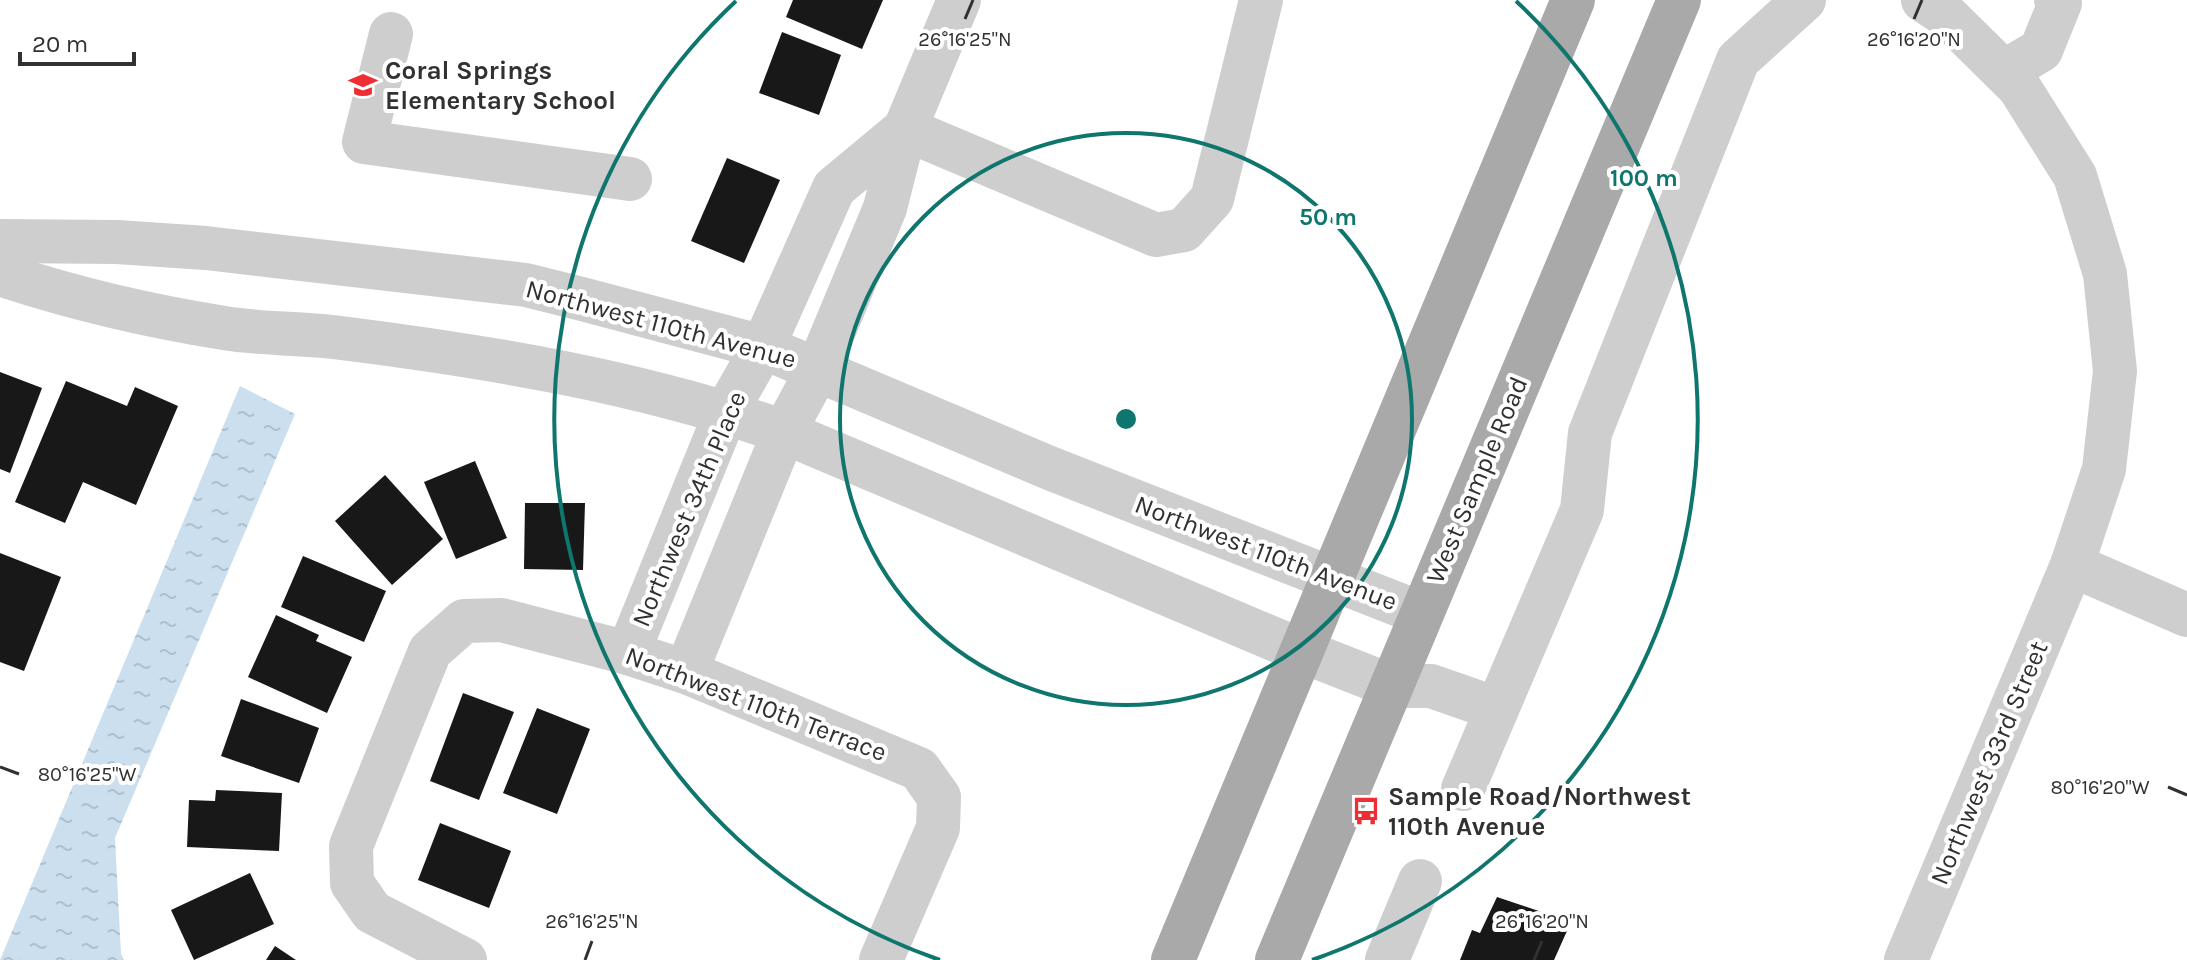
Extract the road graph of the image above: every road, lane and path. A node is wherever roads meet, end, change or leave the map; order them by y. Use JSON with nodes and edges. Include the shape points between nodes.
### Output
{"nodes":[{"id":1,"x":959,"y":0,"type":"edge"},
{"id":2,"x":1261,"y":0,"type":"edge"},
{"id":3,"x":1573,"y":0,"type":"edge"},
{"id":4,"x":1679,"y":0,"type":"edge"},
{"id":5,"x":1804,"y":0,"type":"edge"},
{"id":6,"x":1923,"y":0,"type":"edge"},
{"id":7,"x":2056,"y":0,"type":"edge"},
{"id":8,"x":391,"y":34,"type":"dead end"},
{"id":9,"x":2004,"y":72,"type":"junction"},
{"id":10,"x":905,"y":129,"type":"junction"},
{"id":11,"x":630,"y":179,"type":"dead end"},
{"id":12,"x":0,"y":241,"type":"edge"},
{"id":13,"x":0,"y":274,"type":"edge"},
{"id":14,"x":763,"y":347,"type":"junction"},
{"id":15,"x":818,"y":369,"type":"junction"},
{"id":16,"x":726,"y":412,"type":"junction"},
{"id":17,"x":784,"y":432,"type":"junction"},
{"id":18,"x":2072,"y":565,"type":"junction"},
{"id":19,"x":1330,"y":579,"type":"junction"},
{"id":20,"x":1420,"y":613,"type":"junction"},
{"id":21,"x":2187,"y":615,"type":"edge"},
{"id":22,"x":1302,"y":651,"type":"junction"},
{"id":23,"x":628,"y":653,"type":"junction"},
{"id":24,"x":686,"y":672,"type":"junction"},
{"id":25,"x":1391,"y":686,"type":"junction"},
{"id":26,"x":1497,"y":709,"type":"junction"},
{"id":27,"x":1463,"y":789,"type":"dead end"},
{"id":28,"x":1420,"y":881,"type":"dead end"},
{"id":29,"x":465,"y":960,"type":"edge"},
{"id":30,"x":881,"y":960,"type":"edge"},
{"id":31,"x":1173,"y":960,"type":"edge"},
{"id":32,"x":1277,"y":960,"type":"edge"},
{"id":33,"x":1387,"y":960,"type":"edge"},
{"id":34,"x":1906,"y":960,"type":"edge"}],
"edges":[{"from":1,"to":10,"type":"street","name":"Northwest 34th Place"},
{"from":2,"to":10,"type":"street","via":[[1212,199],[1184,230],[1156,235]]},
{"from":3,"to":19,"type":"main road"},
{"from":4,"to":20,"type":"main road","name":"West Sample Road"},
{"from":5,"to":26,"type":"street","via":[[1738,60],[1590,433],[1582,510]]},
{"from":6,"to":9,"type":"street","name":"Northwest 33rd Street","via":[[1946,15]]},
{"from":7,"to":9,"type":"street","via":[[2060,3],[2041,50]]},
{"from":8,"to":11,"type":"street","via":[[364,142]]},
{"from":9,"to":18,"type":"street","name":"Northwest 33rd Street","via":[[2075,176],[2105,274],[2115,371],[2104,469]]},
{"from":10,"to":14,"type":"street","name":"Northwest 34th Place","via":[[834,188]]},
{"from":10,"to":15,"type":"street","name":"Northwest 34th Place","via":[[885,208]]},
{"from":12,"to":14,"type":"street","name":"Northwest 110th Avenue","via":[[206,248],[526,285]]},
{"from":13,"to":16,"type":"street","via":[[226,328],[332,337],[531,366]]},
{"from":14,"to":15,"type":"street","name":"Northwest 110th Avenue"},
{"from":14,"to":16,"type":"street","name":"Northwest 34th Place"},
{"from":15,"to":17,"type":"street","name":"Northwest 34th Place"},
{"from":15,"to":19,"type":"street","name":"Northwest 110th Avenue"},
{"from":16,"to":17,"type":"street"},
{"from":16,"to":23,"type":"street","name":"Northwest 34th Place"},
{"from":17,"to":22,"type":"street"},
{"from":17,"to":24,"type":"street","name":"Northwest 34th Place"},
{"from":18,"to":21,"type":"street"},
{"from":18,"to":34,"type":"street","name":"Northwest 33rd Street"},
{"from":19,"to":20,"type":"street","name":"Northwest 110th Avenue"},
{"from":19,"to":22,"type":"main road"},
{"from":20,"to":25,"type":"main road","name":"West Sample Road"},
{"from":22,"to":25,"type":"street"},
{"from":22,"to":31,"type":"main road"},
{"from":23,"to":24,"type":"street","name":"Northwest 110th Terrace"},
{"from":23,"to":29,"type":"street","name":"Northwest 110th Terrace","via":[[501,620],[464,621],[430,651],[351,846],[352,883],[372,912]]},
{"from":24,"to":30,"type":"street","name":"Northwest 110th Terrace","via":[[919,769],[939,797],[938,828]]},
{"from":25,"to":26,"type":"street","via":[[1431,686]]},
{"from":25,"to":32,"type":"main road","name":"West Sample Road"},
{"from":26,"to":27,"type":"street"},
{"from":28,"to":33,"type":"street"}]}
